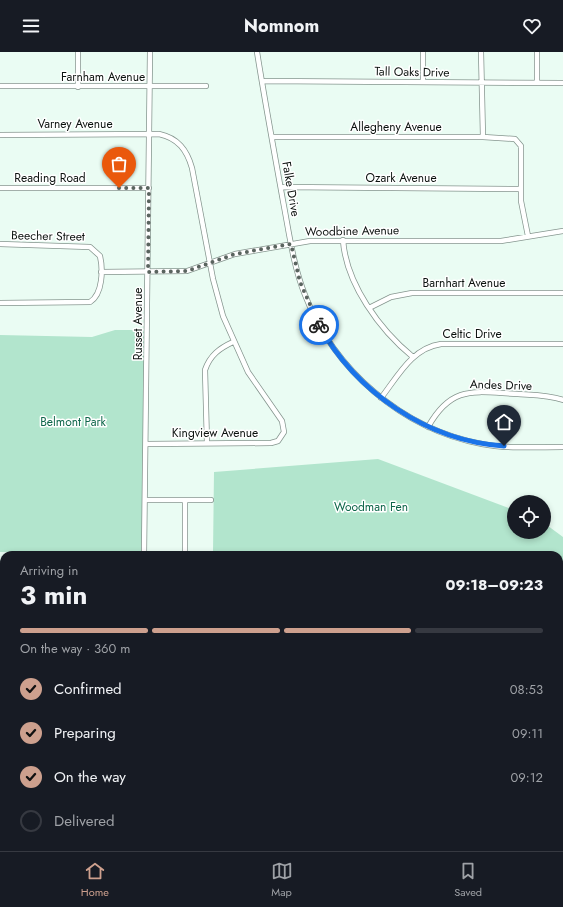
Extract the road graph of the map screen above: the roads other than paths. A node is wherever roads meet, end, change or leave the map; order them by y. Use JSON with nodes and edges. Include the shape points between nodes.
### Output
{"nodes":[{"id":1,"x":78,"y":52,"type":"edge"},
{"id":2,"x":150,"y":52,"type":"edge"},
{"id":3,"x":256,"y":52,"type":"edge"},
{"id":4,"x":423,"y":52,"type":"edge"},
{"id":5,"x":481,"y":52,"type":"edge"},
{"id":6,"x":537,"y":52,"type":"edge"},
{"id":7,"x":262,"y":81,"type":"junction"},
{"id":8,"x":423,"y":82,"type":"junction"},
{"id":9,"x":483,"y":83,"type":"junction"},
{"id":10,"x":537,"y":83,"type":"junction"},
{"id":11,"x":563,"y":84,"type":"edge"},
{"id":12,"x":0,"y":86,"type":"edge"},
{"id":13,"x":206,"y":86,"type":"dead end"},
{"id":14,"x":78,"y":87,"type":"junction"},
{"id":15,"x":150,"y":87,"type":"junction"},
{"id":16,"x":149,"y":134,"type":"junction"},
{"id":17,"x":0,"y":135,"type":"edge"},
{"id":18,"x":272,"y":137,"type":"junction"},
{"id":19,"x":483,"y":137,"type":"junction"},
{"id":20,"x":281,"y":187,"type":"junction"},
{"id":21,"x":0,"y":188,"type":"edge"},
{"id":22,"x":149,"y":188,"type":"junction"},
{"id":23,"x":520,"y":189,"type":"junction"},
{"id":24,"x":563,"y":231,"type":"edge"},
{"id":25,"x":528,"y":236,"type":"junction"},
{"id":26,"x":343,"y":240,"type":"junction"},
{"id":27,"x":0,"y":244,"type":"edge"},
{"id":28,"x":291,"y":244,"type":"junction"},
{"id":29,"x":209,"y":263,"type":"junction"},
{"id":30,"x":100,"y":272,"type":"junction"},
{"id":31,"x":148,"y":272,"type":"junction"},
{"id":32,"x":563,"y":293,"type":"edge"},
{"id":33,"x":0,"y":303,"type":"edge"},
{"id":34,"x":369,"y":308,"type":"junction"},
{"id":35,"x":233,"y":342,"type":"junction"},
{"id":36,"x":563,"y":344,"type":"edge"},
{"id":37,"x":413,"y":357,"type":"junction"},
{"id":38,"x":381,"y":398,"type":"junction"},
{"id":39,"x":563,"y":400,"type":"edge"},
{"id":40,"x":428,"y":427,"type":"junction"},
{"id":41,"x":281,"y":438,"type":"joint"},
{"id":42,"x":207,"y":443,"type":"junction"},
{"id":43,"x":147,"y":444,"type":"junction"},
{"id":44,"x":563,"y":447,"type":"edge"},
{"id":45,"x":146,"y":500,"type":"junction"},
{"id":46,"x":185,"y":500,"type":"junction"},
{"id":47,"x":211,"y":500,"type":"dead end"},
{"id":48,"x":144,"y":551,"type":"edge"},
{"id":49,"x":185,"y":551,"type":"edge"}],
"edges":[{"from":1,"to":14,"type":"street"},
{"from":2,"to":15,"type":"street","name":"Russet Avenue"},
{"from":3,"to":7,"type":"street","name":"Falke Drive"},
{"from":4,"to":8,"type":"street"},
{"from":5,"to":9,"type":"street"},
{"from":6,"to":10,"type":"street"},
{"from":7,"to":8,"type":"street","name":"Tall Oaks Drive"},
{"from":7,"to":18,"type":"street","name":"Falke Drive"},
{"from":8,"to":9,"type":"street","name":"Tall Oaks Drive"},
{"from":9,"to":10,"type":"street","name":"Tall Oaks Drive"},
{"from":9,"to":19,"type":"street"},
{"from":10,"to":11,"type":"street","name":"Tall Oaks Drive"},
{"from":12,"to":14,"type":"street","name":"Farnham Avenue"},
{"from":13,"to":15,"type":"street","name":"Farnham Avenue"},
{"from":14,"to":15,"type":"street","name":"Farnham Avenue"},
{"from":15,"to":16,"type":"street","name":"Russet Avenue"},
{"from":16,"to":17,"type":"street","name":"Varney Avenue"},
{"from":16,"to":22,"type":"street","name":"Russet Avenue"},
{"from":16,"to":29,"type":"street","name":"Varney Avenue","via":[[170,138],[180,144],[187,153]]},
{"from":18,"to":19,"type":"street","name":"Allegheny Avenue"},
{"from":18,"to":20,"type":"street","name":"Falke Drive"},
{"from":19,"to":23,"type":"street","name":"Allegheny Avenue","via":[[511,138],[519,143]]},
{"from":20,"to":23,"type":"street","name":"Ozark Avenue"},
{"from":20,"to":28,"type":"street","name":"Falke Drive"},
{"from":21,"to":22,"type":"street","name":"Reading Road"},
{"from":22,"to":31,"type":"street","name":"Russet Avenue"},
{"from":23,"to":25,"type":"street"},
{"from":24,"to":25,"type":"street","name":"Woodbine Avenue"},
{"from":25,"to":26,"type":"street","name":"Woodbine Avenue","via":[[500,241]]},
{"from":26,"to":28,"type":"street","name":"Woodbine Avenue"},
{"from":26,"to":34,"type":"street","via":[[352,273]]},
{"from":27,"to":30,"type":"street","name":"Beecher Street","via":[[90,247],[100,256]]},
{"from":28,"to":29,"type":"street","name":"Woodbine Avenue","via":[[235,254]]},
{"from":28,"to":38,"type":"street","name":"Falke Drive","via":[[300,282],[320,326],[346,364]]},
{"from":29,"to":31,"type":"street","name":"Woodbine Avenue","via":[[187,271]]},
{"from":29,"to":35,"type":"street","name":"Varney Avenue"},
{"from":30,"to":31,"type":"street","name":"Woodbine Avenue"},
{"from":30,"to":33,"type":"street","via":[[98,293],[90,302]]},
{"from":31,"to":43,"type":"street","name":"Russet Avenue"},
{"from":32,"to":34,"type":"street","name":"Barnhart Avenue","via":[[412,293],[391,297]]},
{"from":34,"to":37,"type":"street","via":[[388,334]]},
{"from":35,"to":41,"type":"street","name":"Varney Avenue","via":[[248,372],[282,420],[284,428]]},
{"from":35,"to":42,"type":"street","via":[[213,355],[206,370]]},
{"from":36,"to":37,"type":"street","name":"Celtic Drive","via":[[441,344],[426,347]]},
{"from":37,"to":38,"type":"street","name":"Celtic Drive"},
{"from":38,"to":40,"type":"street","name":"Falke Drive"},
{"from":39,"to":40,"type":"street","name":"Andes Drive","via":[[550,396],[469,392],[444,404]]},
{"from":40,"to":44,"type":"street","name":"Falke Drive","via":[[483,444]]},
{"from":41,"to":42,"type":"street","name":"Kingview Avenue","via":[[271,443]]},
{"from":42,"to":43,"type":"street","name":"Kingview Avenue"},
{"from":43,"to":45,"type":"street","name":"Russet Avenue"},
{"from":45,"to":46,"type":"street"},
{"from":45,"to":48,"type":"street","name":"Russet Avenue"},
{"from":46,"to":47,"type":"street"},
{"from":46,"to":49,"type":"street"}]}
